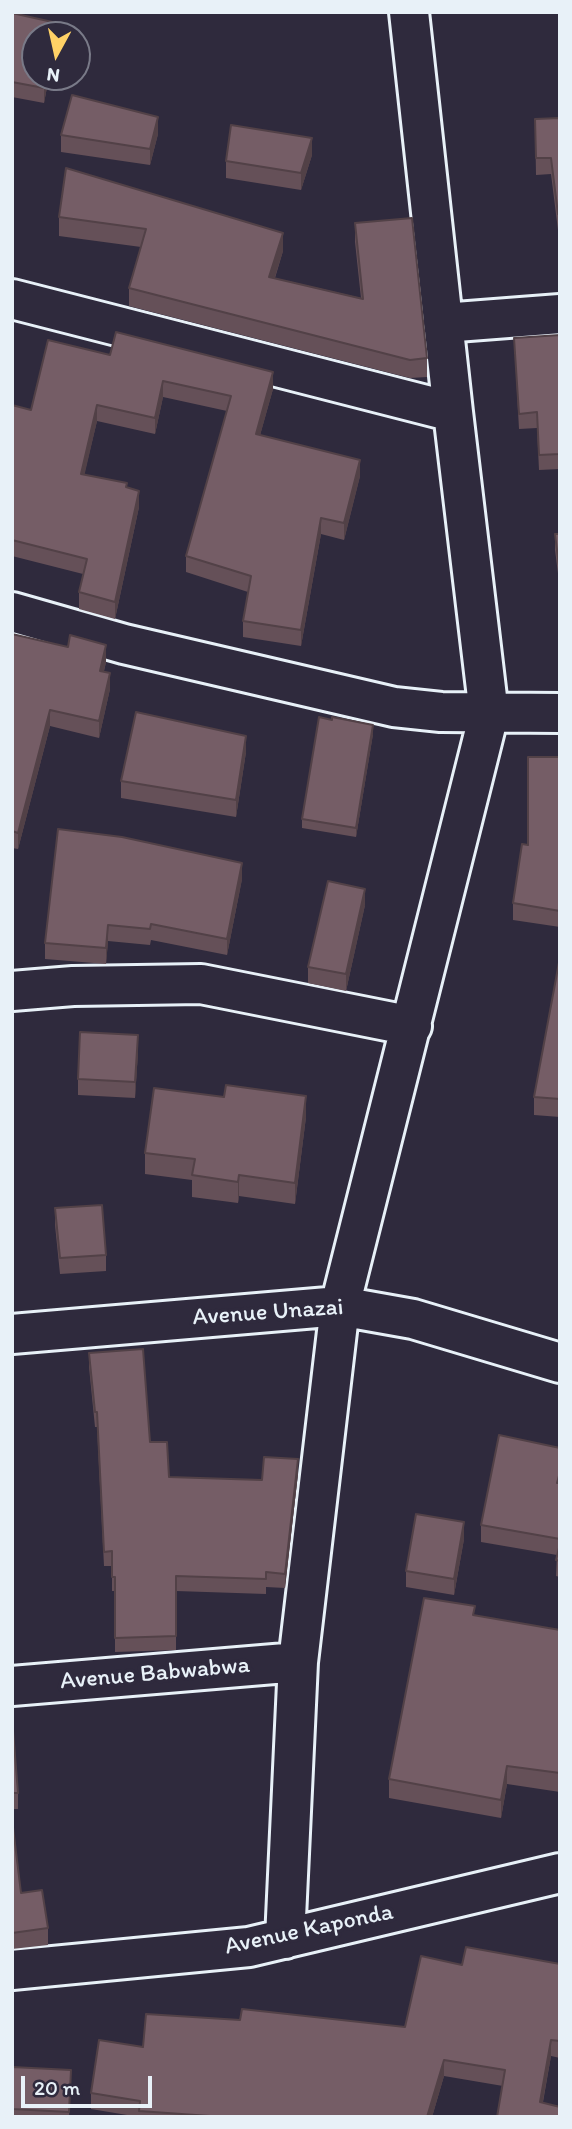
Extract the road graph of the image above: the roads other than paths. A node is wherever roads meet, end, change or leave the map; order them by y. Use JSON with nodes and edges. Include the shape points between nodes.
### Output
{"nodes":[{"id":1,"x":409,"y":12,"type":"edge"},
{"id":2,"x":12,"y":299,"type":"edge"},
{"id":3,"x":560,"y":314,"type":"edge"},
{"id":4,"x":443,"y":323,"type":"junction"},
{"id":5,"x":453,"y":412,"type":"junction"},
{"id":6,"x":12,"y":612,"type":"edge"},
{"id":7,"x":560,"y":713,"type":"edge"},
{"id":8,"x":489,"y":714,"type":"junction"},
{"id":9,"x":12,"y":991,"type":"edge"},
{"id":10,"x":412,"y":1026,"type":"junction"},
{"id":11,"x":340,"y":1306,"type":"junction"},
{"id":12,"x":12,"y":1334,"type":"edge"},
{"id":13,"x":560,"y":1363,"type":"edge"},
{"id":14,"x":298,"y":1662,"type":"junction"},
{"id":15,"x":12,"y":1686,"type":"edge"},
{"id":16,"x":560,"y":1873,"type":"edge"},
{"id":17,"x":285,"y":1939,"type":"junction"},
{"id":18,"x":12,"y":1970,"type":"edge"}],
"edges":[{"from":1,"to":4,"type":"street"},
{"from":2,"to":5,"type":"street"},
{"from":3,"to":4,"type":"street"},
{"from":4,"to":5,"type":"street"},
{"from":5,"to":8,"type":"street"},
{"from":6,"to":8,"type":"street","via":[[124,644],[394,707]]},
{"from":7,"to":8,"type":"street"},
{"from":8,"to":10,"type":"street"},
{"from":9,"to":10,"type":"street","via":[[201,984]]},
{"from":10,"to":11,"type":"street"},
{"from":11,"to":12,"type":"street","name":"Avenue Unazai"},
{"from":11,"to":13,"type":"street","name":"Avenue Unazai","via":[[413,1319]]},
{"from":11,"to":14,"type":"street"},
{"from":14,"to":15,"type":"street","name":"Avenue Babwabwa"},
{"from":14,"to":17,"type":"street"},
{"from":16,"to":17,"type":"street","name":"Avenue Kaponda"},
{"from":17,"to":18,"type":"street","name":"Avenue Kaponda","via":[[249,1947]]}]}
